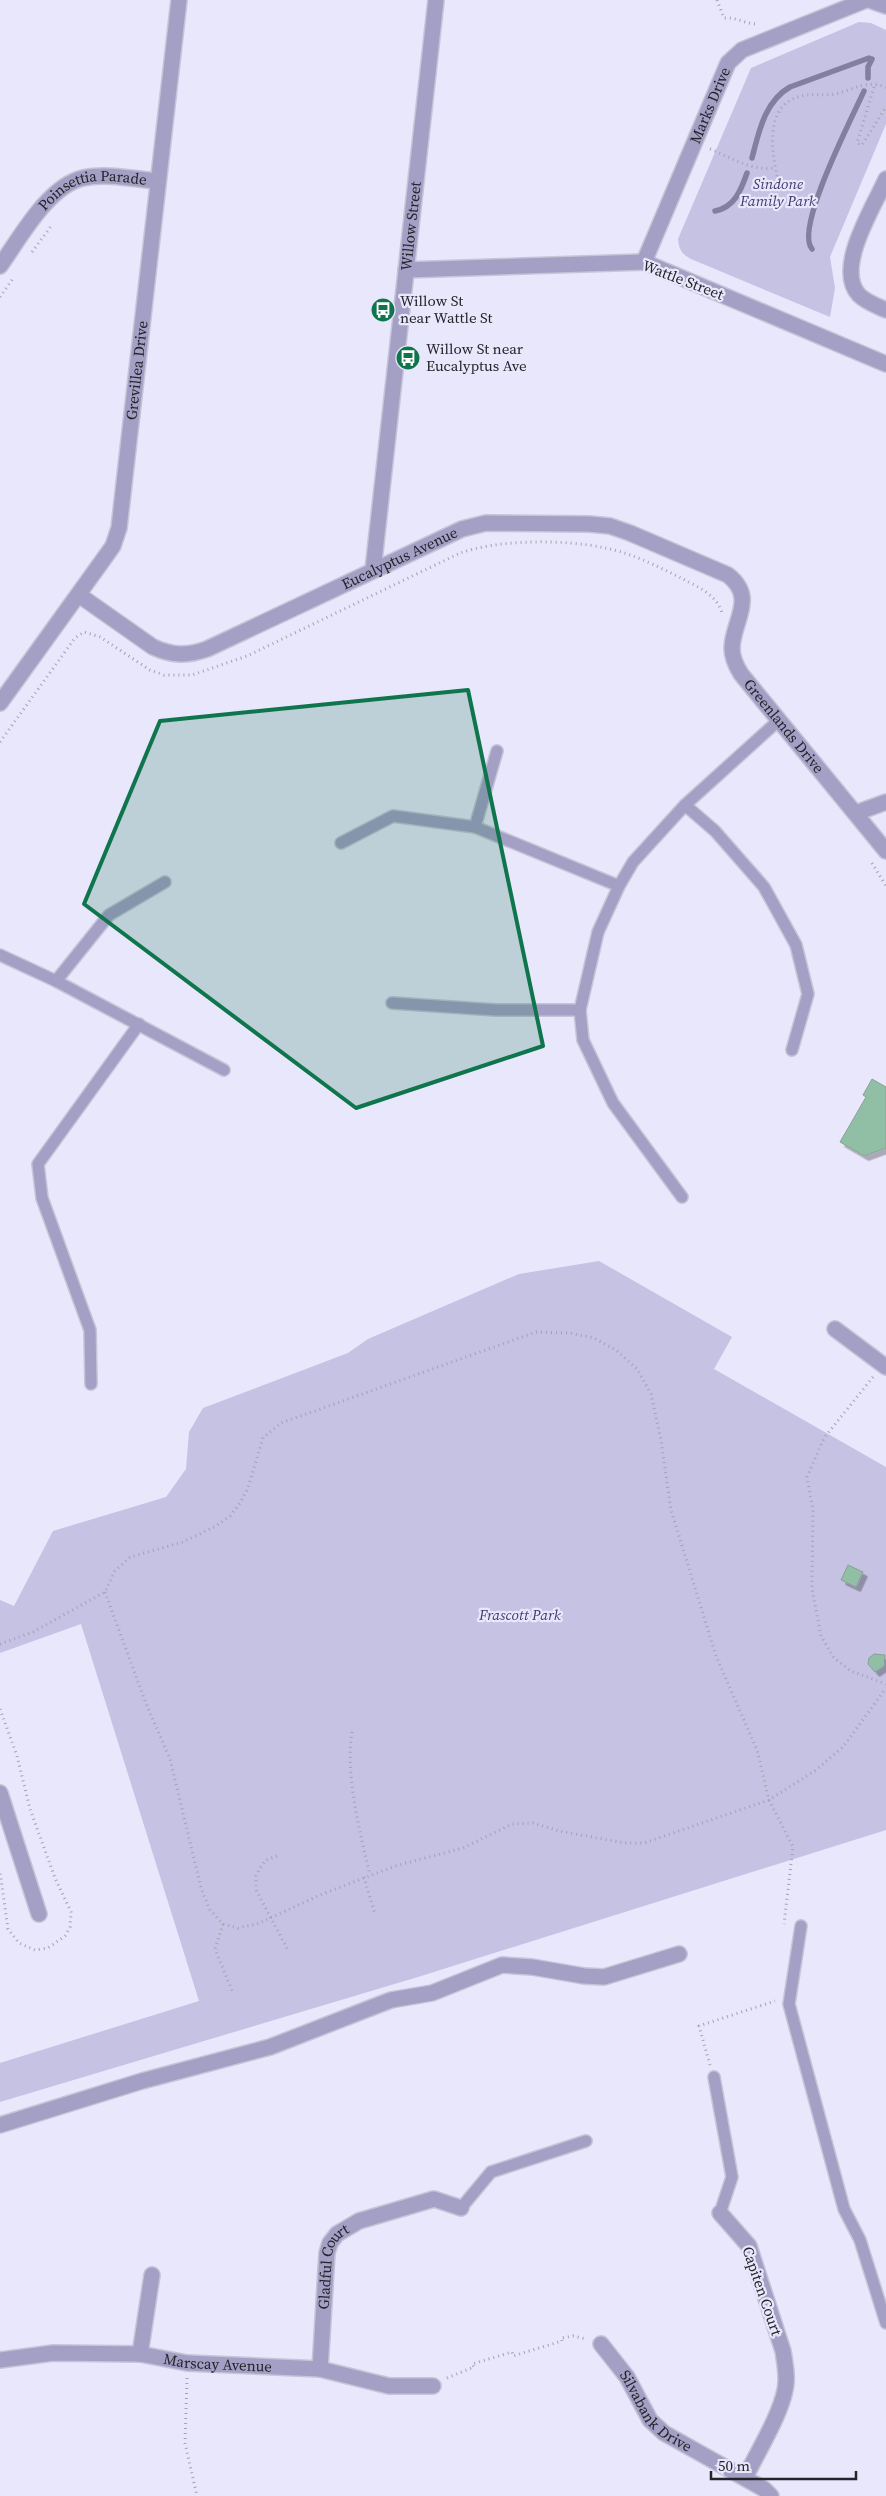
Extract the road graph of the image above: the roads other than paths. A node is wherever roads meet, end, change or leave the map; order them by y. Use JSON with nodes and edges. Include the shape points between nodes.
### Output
{"nodes":[{"id":1,"x":179,"y":0,"type":"edge"},
{"id":2,"x":436,"y":0,"type":"edge"},
{"id":3,"x":868,"y":0,"type":"edge"},
{"id":4,"x":886,"y":6,"type":"edge"},
{"id":5,"x":886,"y":179,"type":"edge"},
{"id":6,"x":157,"y":181,"type":"junction"},
{"id":7,"x":644,"y":262,"type":"junction"},
{"id":8,"x":0,"y":266,"type":"edge"},
{"id":9,"x":406,"y":270,"type":"junction"},
{"id":10,"x":886,"y":310,"type":"edge"},
{"id":11,"x":886,"y":364,"type":"edge"},
{"id":12,"x":374,"y":570,"type":"junction"},
{"id":13,"x":739,"y":584,"type":"joint"},
{"id":14,"x":80,"y":595,"type":"junction"},
{"id":15,"x":0,"y":703,"type":"edge"},
{"id":16,"x":779,"y":720,"type":"junction"},
{"id":17,"x":497,"y":751,"type":"dead end"},
{"id":18,"x":886,"y":802,"type":"edge"},
{"id":19,"x":685,"y":805,"type":"junction"},
{"id":20,"x":856,"y":813,"type":"junction"},
{"id":21,"x":475,"y":827,"type":"junction"},
{"id":22,"x":341,"y":843,"type":"dead end"},
{"id":23,"x":886,"y":851,"type":"edge"},
{"id":24,"x":166,"y":882,"type":"dead end"},
{"id":25,"x":619,"y":886,"type":"junction"},
{"id":26,"x":0,"y":956,"type":"edge"},
{"id":27,"x":56,"y":981,"type":"junction"},
{"id":28,"x":392,"y":1003,"type":"dead end"},
{"id":29,"x":580,"y":1010,"type":"junction"},
{"id":30,"x":139,"y":1024,"type":"junction"},
{"id":31,"x":792,"y":1050,"type":"dead end"},
{"id":32,"x":224,"y":1070,"type":"dead end"},
{"id":33,"x":682,"y":1197,"type":"dead end"},
{"id":34,"x":835,"y":1329,"type":"dead end"},
{"id":35,"x":884,"y":1366,"type":"edge"},
{"id":36,"x":91,"y":1384,"type":"dead end"},
{"id":37,"x":0,"y":1793,"type":"edge"},
{"id":38,"x":40,"y":1914,"type":"dead end"},
{"id":39,"x":801,"y":1926,"type":"dead end"},
{"id":40,"x":679,"y":1954,"type":"dead end"},
{"id":41,"x":714,"y":2077,"type":"road end"},
{"id":42,"x":0,"y":2125,"type":"edge"},
{"id":43,"x":586,"y":2141,"type":"dead end"},
{"id":44,"x":461,"y":2208,"type":"joint"},
{"id":45,"x":720,"y":2213,"type":"joint"},
{"id":46,"x":152,"y":2275,"type":"dead end"},
{"id":47,"x":886,"y":2323,"type":"edge"},
{"id":48,"x":601,"y":2344,"type":"road end"},
{"id":49,"x":140,"y":2354,"type":"junction"},
{"id":50,"x":0,"y":2360,"type":"edge"},
{"id":51,"x":320,"y":2369,"type":"junction"},
{"id":52,"x":433,"y":2386,"type":"road end"},
{"id":53,"x":745,"y":2478,"type":"junction"},
{"id":54,"x":772,"y":2496,"type":"edge"}],
"edges":[{"from":1,"to":6,"type":"street","name":"Grevillea Drive"},
{"from":2,"to":9,"type":"street","name":"Willow Street"},
{"from":3,"to":4,"type":"street","name":"Marks Drive"},
{"from":3,"to":7,"type":"street","name":"Marks Drive","via":[[742,50],[728,63]]},
{"from":5,"to":10,"type":"street","via":[[850,264],[852,282],[859,295]]},
{"from":6,"to":8,"type":"street","name":"Poinsettia Parade","via":[[94,177],[64,186],[38,213]]},
{"from":6,"to":14,"type":"street","name":"Grevillea Drive","via":[[120,528],[113,546]]},
{"from":7,"to":9,"type":"street","name":"Wattle Street"},
{"from":7,"to":11,"type":"street","name":"Wattle Street"},
{"from":9,"to":12,"type":"street","name":"Willow Street"},
{"from":12,"to":13,"type":"street","name":"Eucalyptus Avenue","via":[[462,529],[486,523],[588,524],[610,526],[630,533],[728,575]]},
{"from":12,"to":14,"type":"street","name":"Eucalyptus Avenue","via":[[207,649],[181,656],[167,654],[154,647]]},
{"from":13,"to":16,"type":"street","name":"Greenlands Drive","via":[[743,597],[732,648],[734,662]]},
{"from":14,"to":15,"type":"street","name":"Grevillea Drive"},
{"from":16,"to":19,"type":"lane"},
{"from":16,"to":20,"type":"street","name":"Greenlands Drive"},
{"from":17,"to":21,"type":"lane"},
{"from":18,"to":20,"type":"street"},
{"from":19,"to":25,"type":"lane","via":[[633,862]]},
{"from":19,"to":31,"type":"lane","via":[[715,831],[764,887],[796,945],[808,994]]},
{"from":20,"to":23,"type":"street","name":"Greenlands Drive"},
{"from":21,"to":22,"type":"lane","via":[[393,816]]},
{"from":21,"to":25,"type":"lane"},
{"from":24,"to":27,"type":"lane","via":[[109,915]]},
{"from":25,"to":29,"type":"lane","via":[[598,932]]},
{"from":26,"to":27,"type":"lane"},
{"from":27,"to":30,"type":"lane"},
{"from":28,"to":29,"type":"lane","via":[[496,1010]]},
{"from":29,"to":33,"type":"lane","via":[[583,1040],[613,1103]]},
{"from":30,"to":32,"type":"lane"},
{"from":30,"to":36,"type":"lane","via":[[38,1164],[42,1198],[90,1330]]},
{"from":34,"to":35,"type":"street"},
{"from":37,"to":38,"type":"street"},
{"from":39,"to":47,"type":"lane","via":[[789,2004],[844,2209],[860,2240]]},
{"from":40,"to":42,"type":"street","via":[[604,1977],[502,1966],[432,1993],[390,2000],[270,2047],[142,2081]]},
{"from":41,"to":45,"type":"lane","name":"Capiten Court","via":[[732,2177]]},
{"from":43,"to":44,"type":"lane","via":[[491,2172]]},
{"from":44,"to":51,"type":"street","name":"Gladful Court","via":[[434,2199],[359,2222],[337,2234],[327,2253]]},
{"from":45,"to":53,"type":"street","name":"Capiten Court","via":[[749,2246],[785,2366],[785,2389],[780,2405]]},
{"from":46,"to":49,"type":"street"},
{"from":48,"to":53,"type":"street","name":"Silvabank Drive","via":[[627,2377],[650,2420],[664,2433]]},
{"from":49,"to":50,"type":"street","name":"Marscay Avenue","via":[[53,2353]]},
{"from":49,"to":51,"type":"street","name":"Marscay Avenue","via":[[187,2363]]},
{"from":51,"to":52,"type":"street","name":"Marscay Avenue","via":[[390,2386]]},
{"from":53,"to":54,"type":"street","name":"Silvabank Drive"}]}
